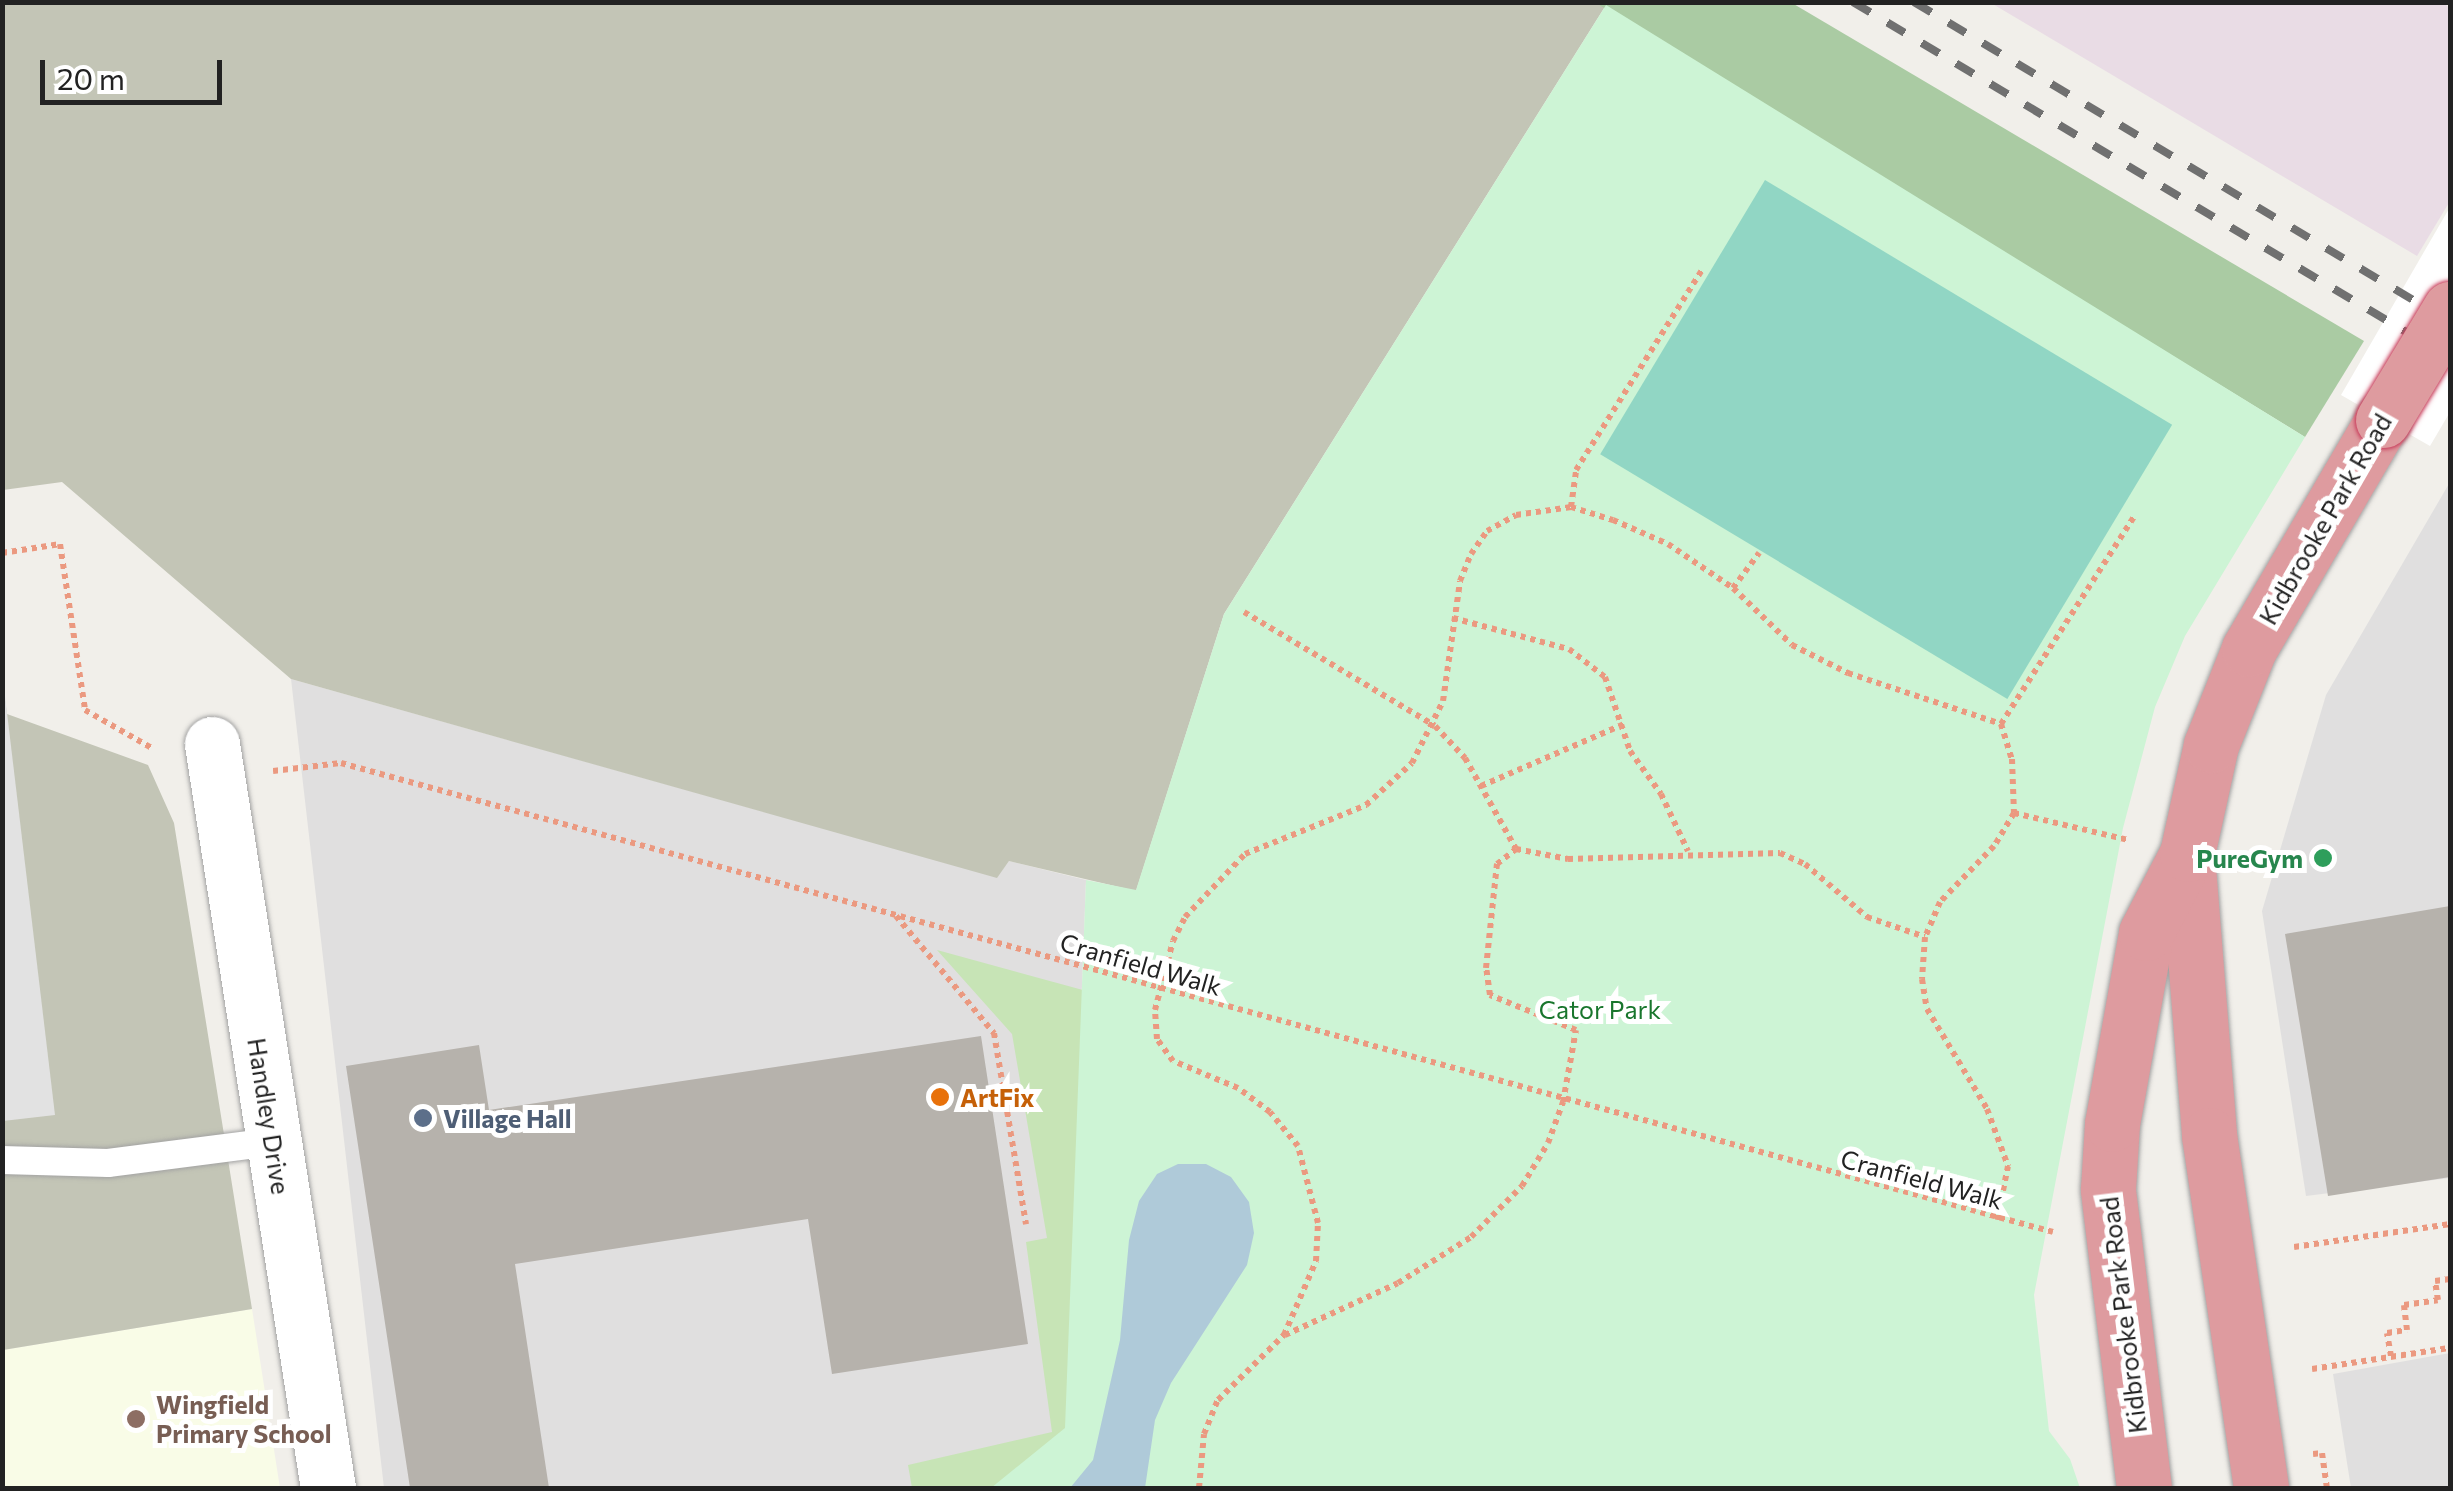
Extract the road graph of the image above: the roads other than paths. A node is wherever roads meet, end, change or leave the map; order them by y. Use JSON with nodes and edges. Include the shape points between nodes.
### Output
{"nodes":[{"id":1,"x":2450,"y":309,"type":"edge"},
{"id":2,"x":214,"y":761,"type":"road end"},
{"id":3,"x":2186,"y":854,"type":"junction"},
{"id":4,"x":273,"y":1142,"type":"junction"},
{"id":5,"x":2,"y":1160,"type":"edge"},
{"id":6,"x":328,"y":1488,"type":"edge"},
{"id":7,"x":2144,"y":1488,"type":"edge"},
{"id":8,"x":2262,"y":1488,"type":"edge"}],
"edges":[{"from":1,"to":3,"type":"highway","name":"Kidbrooke Park Road","bridge":true,"via":[[2249,649],[2211,745]]},
{"from":2,"to":4,"type":"street","name":"Handley Drive"},
{"from":3,"to":7,"type":"highway","name":"Kidbrooke Park Road","via":[[2146,933],[2111,1140],[2110,1242]]},
{"from":3,"to":8,"type":"highway","name":"Kidbrooke Park Road","via":[[2210,1135]]},
{"from":4,"to":5,"type":"lane","via":[[108,1162]]},
{"from":4,"to":6,"type":"street","name":"Handley Drive"}]}
